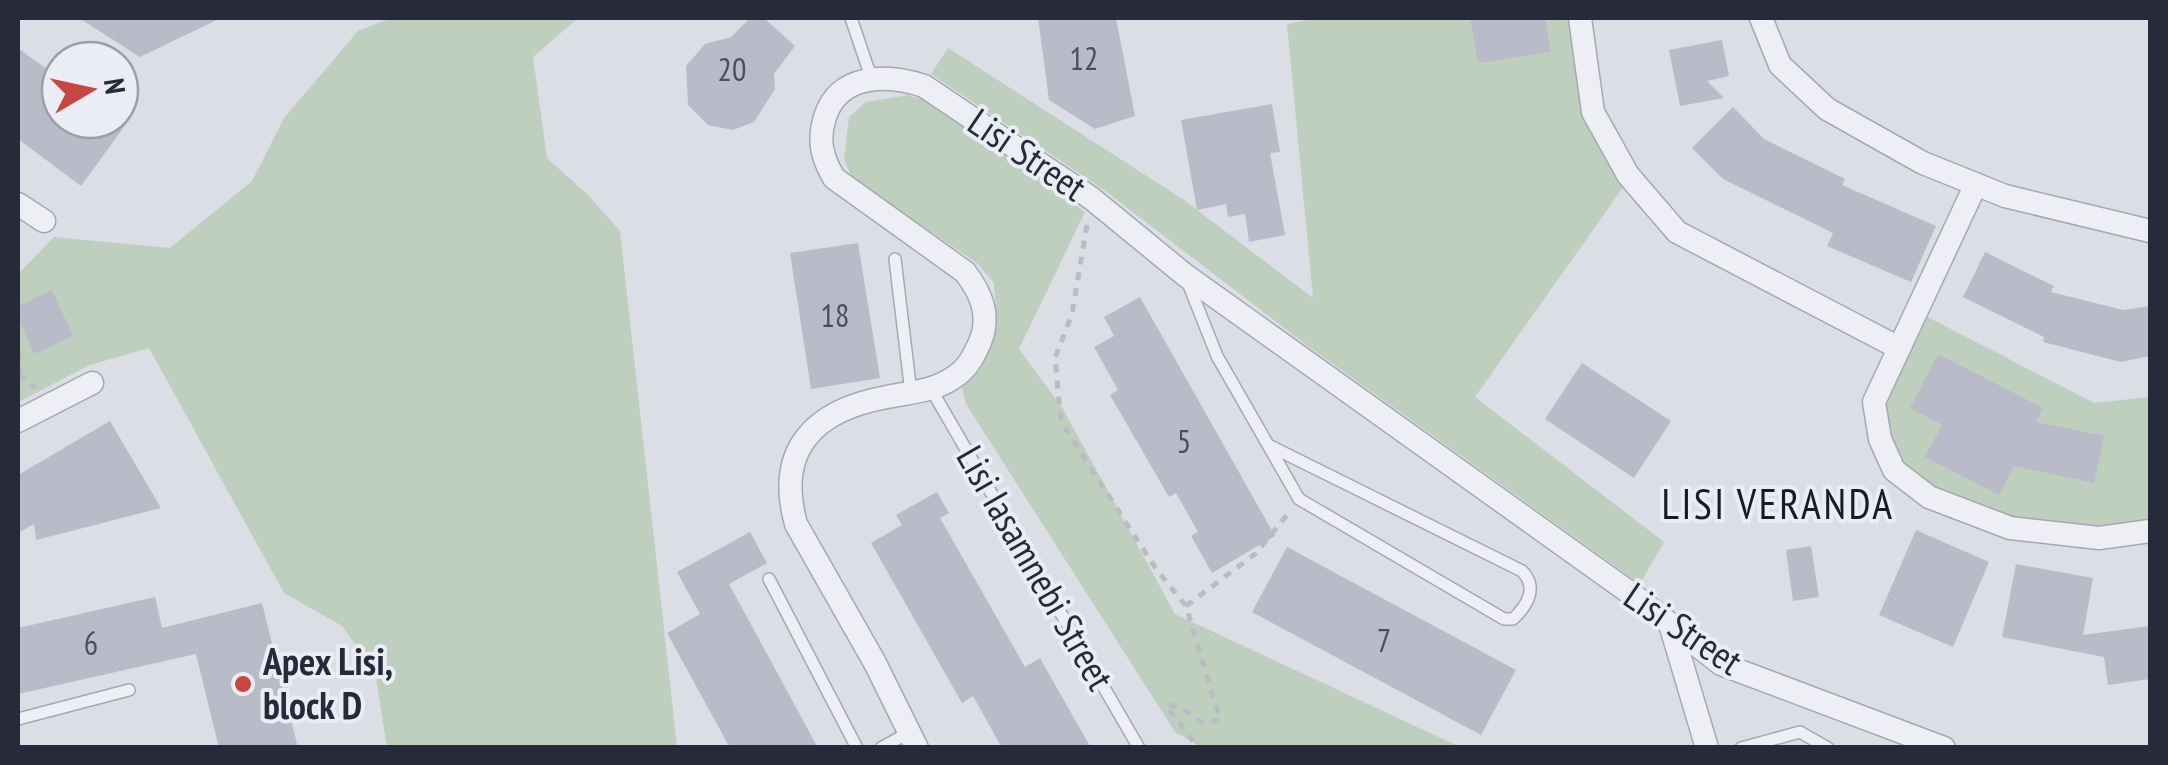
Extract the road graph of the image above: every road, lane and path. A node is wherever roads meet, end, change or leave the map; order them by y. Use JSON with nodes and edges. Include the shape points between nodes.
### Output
{"nodes":[{"id":1,"x":852,"y":18,"type":"edge"},
{"id":2,"x":1580,"y":18,"type":"edge"},
{"id":3,"x":1761,"y":18,"type":"edge"},
{"id":4,"x":872,"y":80,"type":"junction"},
{"id":5,"x":1976,"y":184,"type":"junction"},
{"id":6,"x":1091,"y":198,"type":"junction"},
{"id":7,"x":18,"y":204,"type":"edge"},
{"id":8,"x":44,"y":221,"type":"dead end"},
{"id":9,"x":2150,"y":230,"type":"edge"},
{"id":10,"x":894,"y":258,"type":"dead end"},
{"id":11,"x":1184,"y":274,"type":"junction"},
{"id":12,"x":1899,"y":348,"type":"junction"},
{"id":13,"x":18,"y":353,"type":"edge"},
{"id":14,"x":19,"y":377,"type":"edge"},
{"id":15,"x":92,"y":383,"type":"dead end"},
{"id":16,"x":921,"y":392,"type":"junction"},
{"id":17,"x":18,"y":421,"type":"edge"},
{"id":18,"x":1268,"y":446,"type":"junction"},
{"id":19,"x":1292,"y":509,"type":"dead end"},
{"id":20,"x":2150,"y":531,"type":"edge"},
{"id":21,"x":769,"y":579,"type":"dead end"},
{"id":22,"x":1186,"y":606,"type":"junction"},
{"id":23,"x":1670,"y":624,"type":"junction"},
{"id":24,"x":128,"y":690,"type":"dead end"},
{"id":25,"x":18,"y":719,"type":"edge"},
{"id":26,"x":913,"y":740,"type":"edge"},
{"id":27,"x":857,"y":748,"type":"edge"},
{"id":28,"x":882,"y":748,"type":"edge"},
{"id":29,"x":1139,"y":748,"type":"edge"},
{"id":30,"x":1198,"y":748,"type":"edge"},
{"id":31,"x":1707,"y":748,"type":"edge"},
{"id":32,"x":1740,"y":748,"type":"edge"},
{"id":33,"x":1828,"y":748,"type":"edge"},
{"id":34,"x":1944,"y":748,"type":"edge"}],
"edges":[{"from":1,"to":4,"type":"lane"},
{"from":2,"to":12,"type":"street","via":[[1594,112],[1628,175],[1677,232]]},
{"from":3,"to":5,"type":"street","via":[[1780,65],[1827,109],[1923,163]]},
{"from":4,"to":6,"type":"street","name":"Lisi Street","via":[[924,86]]},
{"from":4,"to":16,"type":"street","via":[[849,86],[829,104],[821,129],[828,166],[834,178],[965,272],[980,291],[984,312],[970,364]]},
{"from":5,"to":9,"type":"street"},
{"from":5,"to":12,"type":"street"},
{"from":6,"to":11,"type":"street","name":"Lisi Street"},
{"from":6,"to":22,"type":"path","via":[[1072,314],[1054,358],[1061,422]]},
{"from":7,"to":8,"type":"street"},
{"from":10,"to":16,"type":"lane"},
{"from":11,"to":18,"type":"lane","via":[[1217,356]]},
{"from":11,"to":23,"type":"street","name":"Lisi Street"},
{"from":12,"to":20,"type":"street","via":[[1874,402],[1880,440],[1894,470],[1928,496],[2010,528],[2099,538]]},
{"from":13,"to":14,"type":"path"},
{"from":15,"to":17,"type":"street"},
{"from":16,"to":26,"type":"street","via":[[845,408],[818,426],[798,447],[789,500]]},
{"from":16,"to":29,"type":"lane","name":"Lisi Iasamnebi Street"},
{"from":18,"to":18,"type":"lane","via":[[1522,571],[1532,589],[1520,613],[1504,619],[1299,499]]},
{"from":19,"to":22,"type":"path","via":[[1255,554]]},
{"from":21,"to":27,"type":"lane"},
{"from":22,"to":30,"type":"path","via":[[1220,720],[1201,722],[1166,705]]},
{"from":23,"to":31,"type":"street"},
{"from":23,"to":34,"type":"street","name":"Lisi Street","via":[[1721,664]]},
{"from":24,"to":25,"type":"lane"},
{"from":26,"to":28,"type":"lane"},
{"from":32,"to":33,"type":"lane","via":[[1800,732]]}]}
